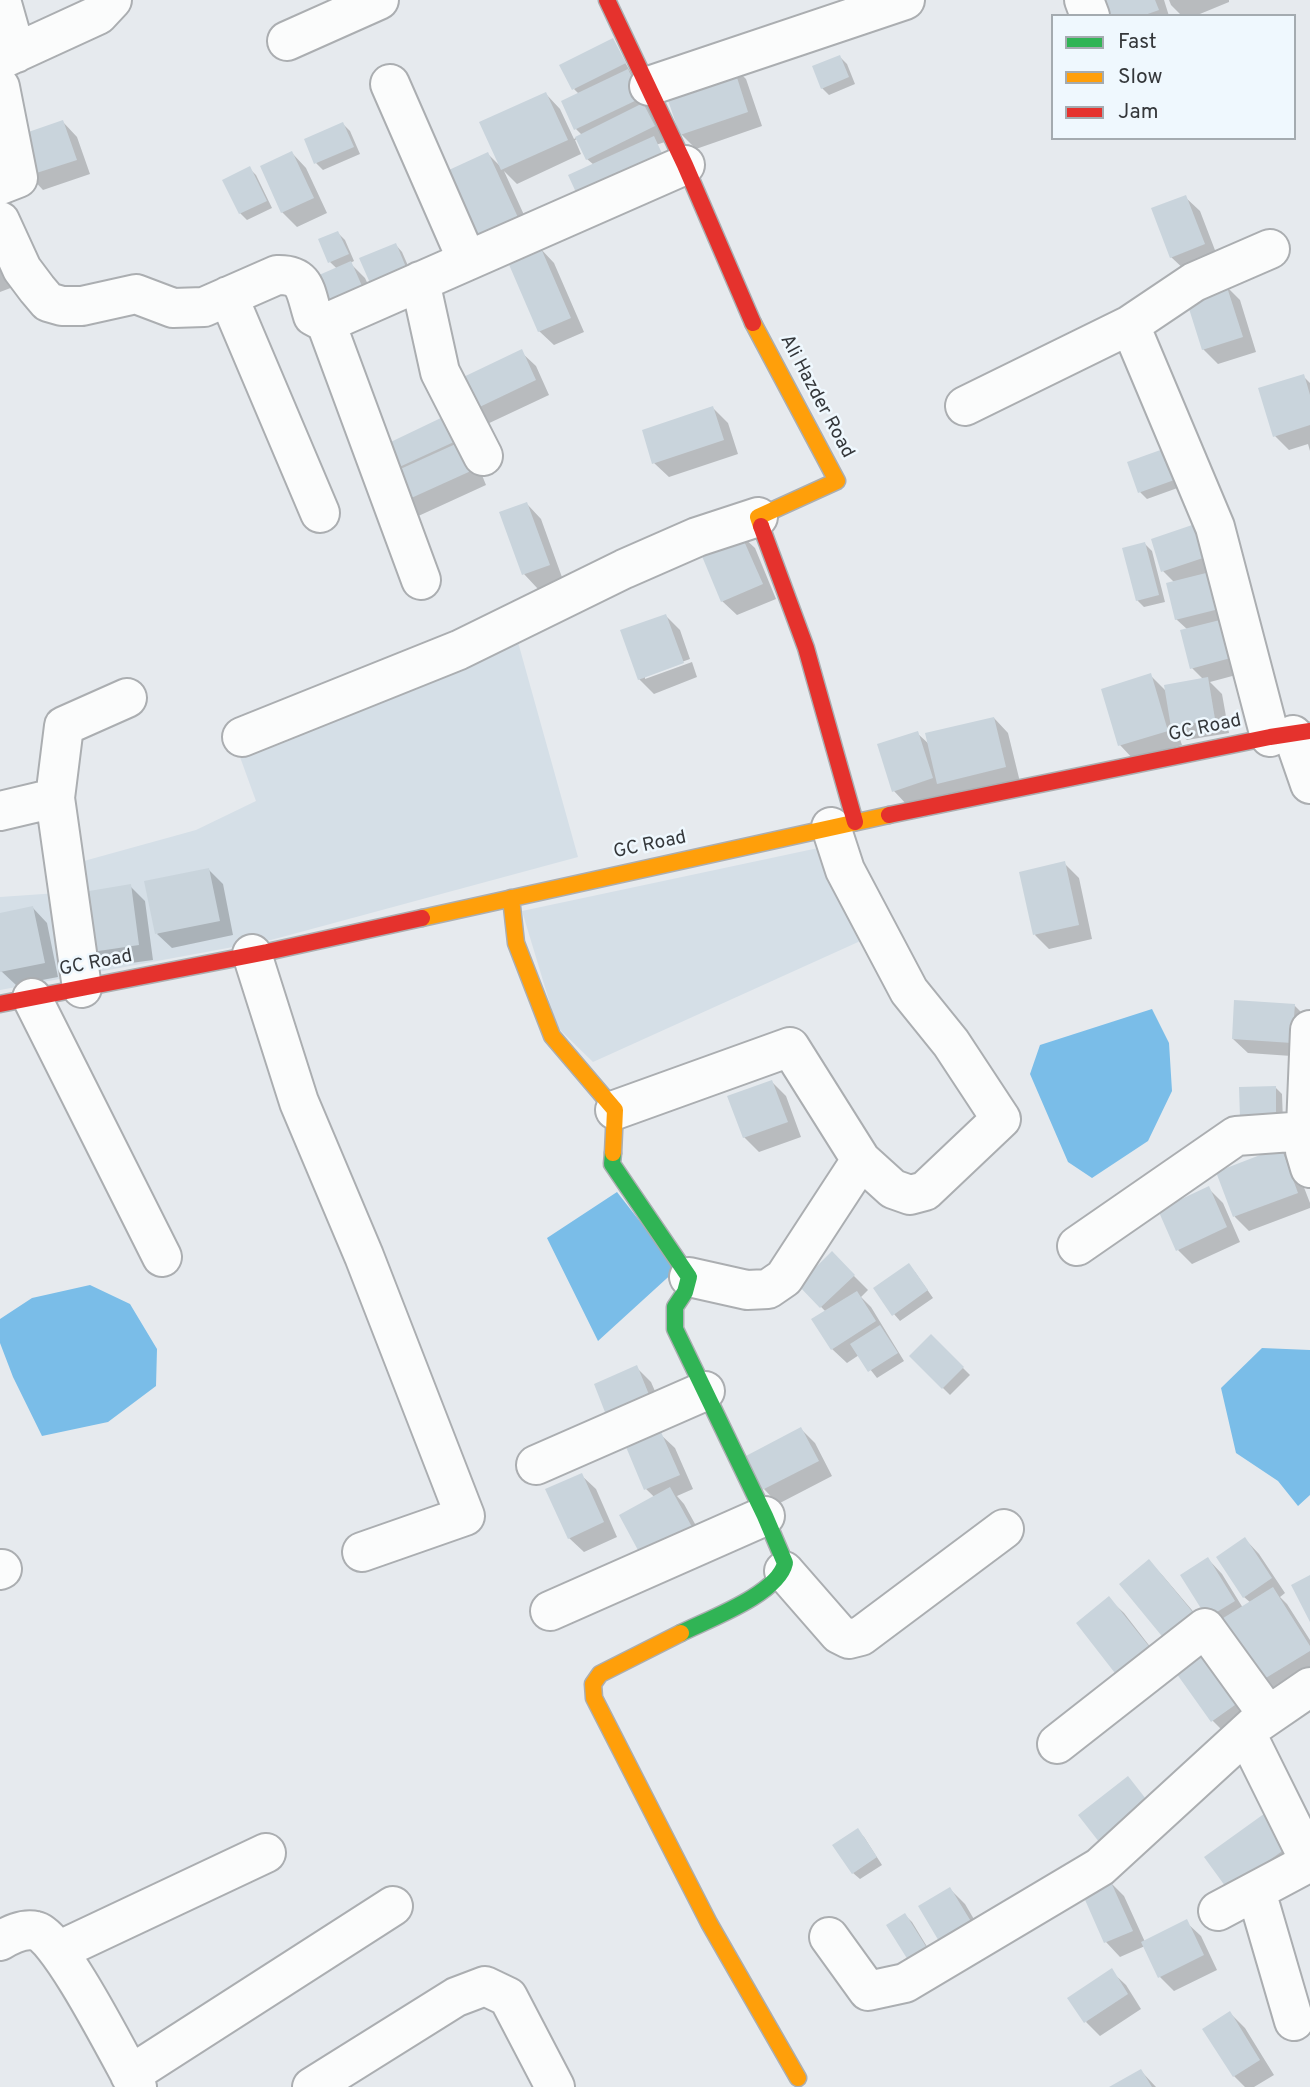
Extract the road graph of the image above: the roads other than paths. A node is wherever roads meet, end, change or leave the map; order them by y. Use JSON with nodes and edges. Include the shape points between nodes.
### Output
{"nodes":[{"id":1,"x":1,"y":0,"type":"edge"},
{"id":2,"x":112,"y":0,"type":"edge"},
{"id":3,"x":379,"y":0,"type":"edge"},
{"id":4,"x":607,"y":0,"type":"edge"},
{"id":5,"x":905,"y":0,"type":"edge"},
{"id":6,"x":286,"y":41,"type":"dead end"},
{"id":7,"x":8,"y":56,"type":"edge"},
{"id":8,"x":390,"y":84,"type":"dead end"},
{"id":9,"x":649,"y":86,"type":"junction"},
{"id":10,"x":0,"y":87,"type":"edge"},
{"id":11,"x":685,"y":165,"type":"junction"},
{"id":12,"x":0,"y":185,"type":"edge"},
{"id":13,"x":0,"y":221,"type":"edge"},
{"id":14,"x":1270,"y":249,"type":"dead end"},
{"id":15,"x":467,"y":260,"type":"junction"},
{"id":16,"x":420,"y":281,"type":"junction"},
{"id":17,"x":228,"y":296,"type":"junction"},
{"id":18,"x":326,"y":323,"type":"junction"},
{"id":19,"x":1130,"y":325,"type":"junction"},
{"id":20,"x":965,"y":406,"type":"dead end"},
{"id":21,"x":483,"y":456,"type":"dead end"},
{"id":22,"x":320,"y":513,"type":"dead end"},
{"id":23,"x":758,"y":517,"type":"junction"},
{"id":24,"x":421,"y":580,"type":"dead end"},
{"id":25,"x":127,"y":698,"type":"dead end"},
{"id":26,"x":1291,"y":734,"type":"edge"},
{"id":27,"x":242,"y":737,"type":"dead end"},
{"id":28,"x":1310,"y":784,"type":"edge"},
{"id":29,"x":55,"y":798,"type":"junction"},
{"id":30,"x":0,"y":811,"type":"edge"},
{"id":31,"x":843,"y":825,"type":"junction"},
{"id":32,"x":511,"y":898,"type":"junction"},
{"id":33,"x":252,"y":954,"type":"junction"},
{"id":34,"x":82,"y":988,"type":"junction"},
{"id":35,"x":16,"y":1001,"type":"edge"},
{"id":36,"x":1310,"y":1030,"type":"edge"},
{"id":37,"x":615,"y":1110,"type":"junction"},
{"id":38,"x":1306,"y":1131,"type":"junction"},
{"id":39,"x":861,"y":1160,"type":"junction"},
{"id":40,"x":1310,"y":1168,"type":"edge"},
{"id":41,"x":1077,"y":1246,"type":"dead end"},
{"id":42,"x":162,"y":1257,"type":"dead end"},
{"id":43,"x":689,"y":1277,"type":"junction"},
{"id":44,"x":705,"y":1391,"type":"junction"},
{"id":45,"x":536,"y":1465,"type":"dead end"},
{"id":46,"x":765,"y":1516,"type":"junction"},
{"id":47,"x":1004,"y":1529,"type":"dead end"},
{"id":48,"x":362,"y":1552,"type":"dead end"},
{"id":49,"x":784,"y":1571,"type":"junction"},
{"id":50,"x":550,"y":1611,"type":"dead end"},
{"id":51,"x":1310,"y":1687,"type":"edge"},
{"id":52,"x":1257,"y":1724,"type":"junction"},
{"id":53,"x":1058,"y":1744,"type":"dead end"},
{"id":54,"x":266,"y":1853,"type":"dead end"},
{"id":55,"x":1256,"y":1891,"type":"junction"},
{"id":56,"x":393,"y":1906,"type":"dead end"},
{"id":57,"x":1218,"y":1911,"type":"dead end"},
{"id":58,"x":829,"y":1937,"type":"dead end"},
{"id":59,"x":0,"y":1941,"type":"edge"},
{"id":60,"x":58,"y":1951,"type":"junction"},
{"id":61,"x":1294,"y":2021,"type":"dead end"},
{"id":62,"x":798,"y":2078,"type":"dead end"},
{"id":63,"x":134,"y":2081,"type":"edge"},
{"id":64,"x":312,"y":2087,"type":"edge"},
{"id":65,"x":555,"y":2087,"type":"edge"}],
"edges":[{"from":1,"to":7,"type":"street"},
{"from":2,"to":7,"type":"street","via":[[98,15]]},
{"from":3,"to":6,"type":"street"},
{"from":4,"to":9,"type":"street","name":"Ali Hazder Road"},
{"from":5,"to":9,"type":"street"},
{"from":8,"to":15,"type":"street"},
{"from":9,"to":11,"type":"street","name":"Ali Hazder Road"},
{"from":10,"to":12,"type":"street","via":[[18,178]]},
{"from":11,"to":15,"type":"street"},
{"from":11,"to":23,"type":"street","name":"Ali Hazder Road","via":[[754,325],[837,481]]},
{"from":13,"to":17,"type":"street","via":[[22,269],[48,302],[82,306],[136,294],[173,308],[204,307]]},
{"from":14,"to":19,"type":"street","via":[[1194,282]]},
{"from":15,"to":16,"type":"street"},
{"from":16,"to":18,"type":"street"},
{"from":16,"to":21,"type":"street","via":[[440,372]]},
{"from":17,"to":18,"type":"street","via":[[277,275],[290,275],[301,281],[313,316]]},
{"from":17,"to":22,"type":"street"},
{"from":18,"to":24,"type":"street"},
{"from":19,"to":20,"type":"street"},
{"from":19,"to":26,"type":"street","via":[[1215,527]]},
{"from":23,"to":27,"type":"street","via":[[697,537],[459,650]]},
{"from":23,"to":31,"type":"street","via":[[806,648]]},
{"from":25,"to":29,"type":"street","via":[[64,726]]},
{"from":26,"to":28,"type":"street"},
{"from":26,"to":31,"type":"street","name":"GC Road"},
{"from":29,"to":30,"type":"street"},
{"from":29,"to":34,"type":"street"},
{"from":31,"to":32,"type":"street","name":"GC Road"},
{"from":31,"to":39,"type":"street","via":[[845,870],[908,991],[951,1042],[1001,1119],[925,1191],[910,1195],[893,1189]]},
{"from":32,"to":33,"type":"street","name":"GC Road"},
{"from":32,"to":37,"type":"street","via":[[516,943],[552,1036]]},
{"from":33,"to":34,"type":"street","name":"GC Road"},
{"from":33,"to":48,"type":"street","via":[[299,1102],[466,1516]]},
{"from":34,"to":35,"type":"street","name":"GC Road"},
{"from":35,"to":42,"type":"street"},
{"from":36,"to":38,"type":"street"},
{"from":37,"to":39,"type":"street","via":[[790,1047]]},
{"from":37,"to":43,"type":"street","via":[[612,1164]]},
{"from":38,"to":40,"type":"street"},
{"from":38,"to":41,"type":"street","via":[[1236,1136]]},
{"from":39,"to":43,"type":"street","via":[[784,1278],[768,1289],[747,1290]]},
{"from":43,"to":44,"type":"street","via":[[675,1307],[675,1329]]},
{"from":44,"to":45,"type":"street"},
{"from":44,"to":46,"type":"street"},
{"from":46,"to":49,"type":"street","via":[[785,1563]]},
{"from":46,"to":50,"type":"street"},
{"from":47,"to":49,"type":"street","via":[[861,1636],[849,1639],[839,1634]]},
{"from":49,"to":62,"type":"street","via":[[761,1593],[600,1674],[591,1691],[709,1923]]},
{"from":51,"to":52,"type":"street"},
{"from":52,"to":53,"type":"street","via":[[1205,1628]]},
{"from":52,"to":55,"type":"street","via":[[1310,1862]]},
{"from":52,"to":58,"type":"street","via":[[1100,1867],[905,1983],[868,1991]]},
{"from":54,"to":60,"type":"street"},
{"from":55,"to":57,"type":"street"},
{"from":55,"to":61,"type":"street"},
{"from":56,"to":63,"type":"street"},
{"from":59,"to":60,"type":"street","via":[[15,1933],[36,1931]]},
{"from":60,"to":63,"type":"street"},
{"from":64,"to":65,"type":"street","via":[[456,1997],[485,1986],[508,1997]]}]}
